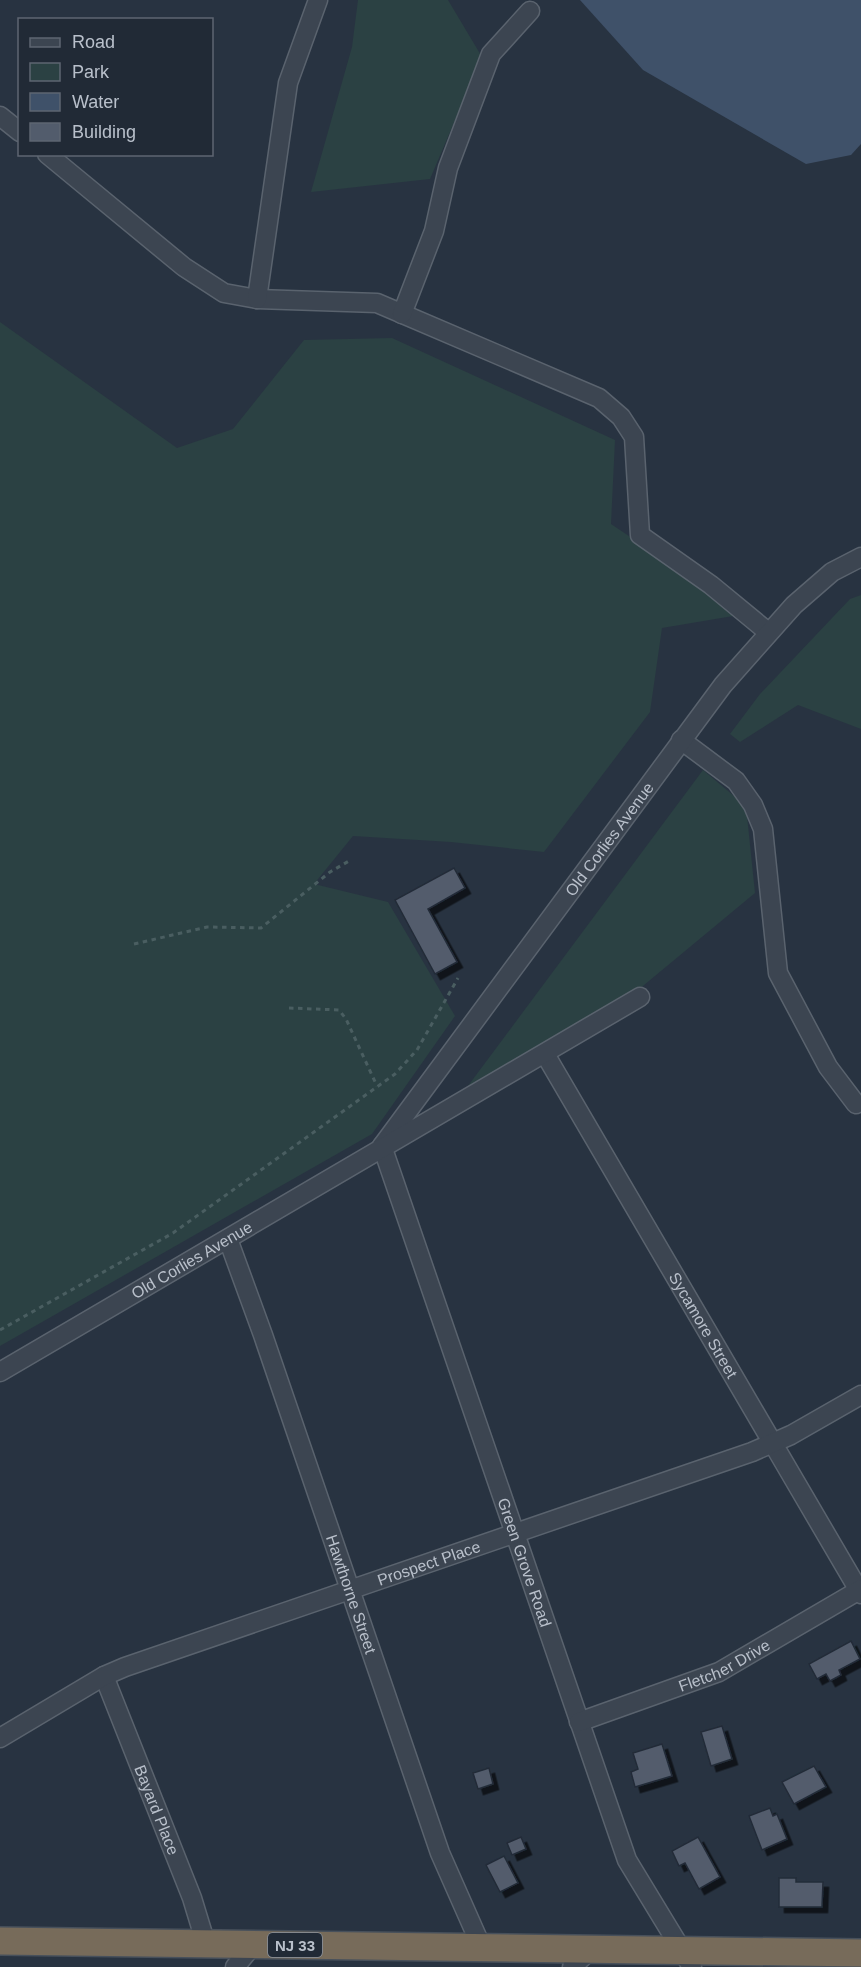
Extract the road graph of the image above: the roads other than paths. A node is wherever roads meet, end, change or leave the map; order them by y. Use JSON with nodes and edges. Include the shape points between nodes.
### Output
{"nodes":[{"id":1,"x":318,"y":0,"type":"edge"},
{"id":2,"x":530,"y":11,"type":"dead end"},
{"id":3,"x":0,"y":116,"type":"edge"},
{"id":4,"x":18,"y":130,"type":"edge"},
{"id":5,"x":49,"y":156,"type":"edge"},
{"id":6,"x":257,"y":299,"type":"junction"},
{"id":7,"x":402,"y":314,"type":"junction"},
{"id":8,"x":861,"y":557,"type":"edge"},
{"id":9,"x":768,"y":632,"type":"junction"},
{"id":10,"x":681,"y":740,"type":"junction"},
{"id":11,"x":640,"y":997,"type":"dead end"},
{"id":12,"x":545,"y":1054,"type":"junction"},
{"id":13,"x":856,"y":1104,"type":"dead end"},
{"id":14,"x":382,"y":1146,"type":"junction"},
{"id":15,"x":228,"y":1239,"type":"junction"},
{"id":16,"x":0,"y":1372,"type":"edge"},
{"id":17,"x":861,"y":1395,"type":"edge"},
{"id":18,"x":773,"y":1443,"type":"junction"},
{"id":19,"x":515,"y":1534,"type":"junction"},
{"id":20,"x":350,"y":1590,"type":"junction"},
{"id":21,"x":860,"y":1591,"type":"edge"},
{"id":22,"x":104,"y":1676,"type":"junction"},
{"id":23,"x":579,"y":1722,"type":"junction"},
{"id":24,"x":0,"y":1738,"type":"edge"},
{"id":25,"x":0,"y":1941,"type":"edge"},
{"id":26,"x":206,"y":1944,"type":"junction"},
{"id":27,"x":253,"y":1945,"type":"junction"},
{"id":28,"x":482,"y":1948,"type":"junction"},
{"id":29,"x":861,"y":1953,"type":"edge"},
{"id":30,"x":581,"y":1959,"type":"edge"},
{"id":31,"x":687,"y":1959,"type":"edge"},
{"id":32,"x":235,"y":1967,"type":"edge"}],
"edges":[{"from":1,"to":6,"type":"street","via":[[288,83]]},
{"from":2,"to":7,"type":"street","via":[[491,54],[448,168],[434,231]]},
{"from":3,"to":4,"type":"street"},
{"from":5,"to":6,"type":"street","via":[[184,267],[224,293]]},
{"from":6,"to":7,"type":"street","via":[[376,303]]},
{"from":7,"to":9,"type":"street","via":[[599,398],[621,417],[634,437],[640,536],[711,585]]},
{"from":8,"to":9,"type":"street","name":"Old Corlies Avenue","via":[[819,581]]},
{"from":9,"to":10,"type":"street","name":"Old Corlies Avenue"},
{"from":10,"to":13,"type":"street","via":[[736,782],[753,805],[763,829],[778,973],[828,1067]]},
{"from":10,"to":14,"type":"street","name":"Old Corlies Avenue"},
{"from":11,"to":12,"type":"street","name":"Old Corlies Avenue"},
{"from":12,"to":14,"type":"street","name":"Old Corlies Avenue"},
{"from":12,"to":18,"type":"street","name":"Sycamore Street"},
{"from":14,"to":15,"type":"street","name":"Old Corlies Avenue"},
{"from":14,"to":19,"type":"street","name":"Green Grove Road"},
{"from":15,"to":16,"type":"street","name":"Old Corlies Avenue"},
{"from":15,"to":20,"type":"street","name":"Hawthorne Street"},
{"from":17,"to":18,"type":"street","name":"Prospect Place"},
{"from":18,"to":19,"type":"street","name":"Prospect Place"},
{"from":18,"to":21,"type":"street","name":"Sycamore Street"},
{"from":19,"to":20,"type":"street","name":"Prospect Place"},
{"from":19,"to":23,"type":"street","name":"Green Grove Road"},
{"from":20,"to":22,"type":"street","name":"Prospect Place"},
{"from":20,"to":28,"type":"street","name":"Hawthorne Street","via":[[440,1854]]},
{"from":21,"to":23,"type":"street","name":"Fletcher Drive","via":[[718,1672]]},
{"from":22,"to":24,"type":"street","name":"Prospect Place"},
{"from":22,"to":26,"type":"street","name":"Bayard Place","via":[[192,1898]]},
{"from":23,"to":31,"type":"street","name":"Green Grove Road","via":[[627,1860]]},
{"from":25,"to":26,"type":"highway","number":"NJ 33"},
{"from":26,"to":27,"type":"highway","number":"NJ 33"},
{"from":27,"to":28,"type":"highway","number":"NJ 33"},
{"from":27,"to":32,"type":"street"},
{"from":28,"to":30,"type":"highway","number":"NJ 33"},
{"from":29,"to":31,"type":"highway","number":"NJ 33"},
{"from":30,"to":31,"type":"highway","number":"NJ 33"}]}
